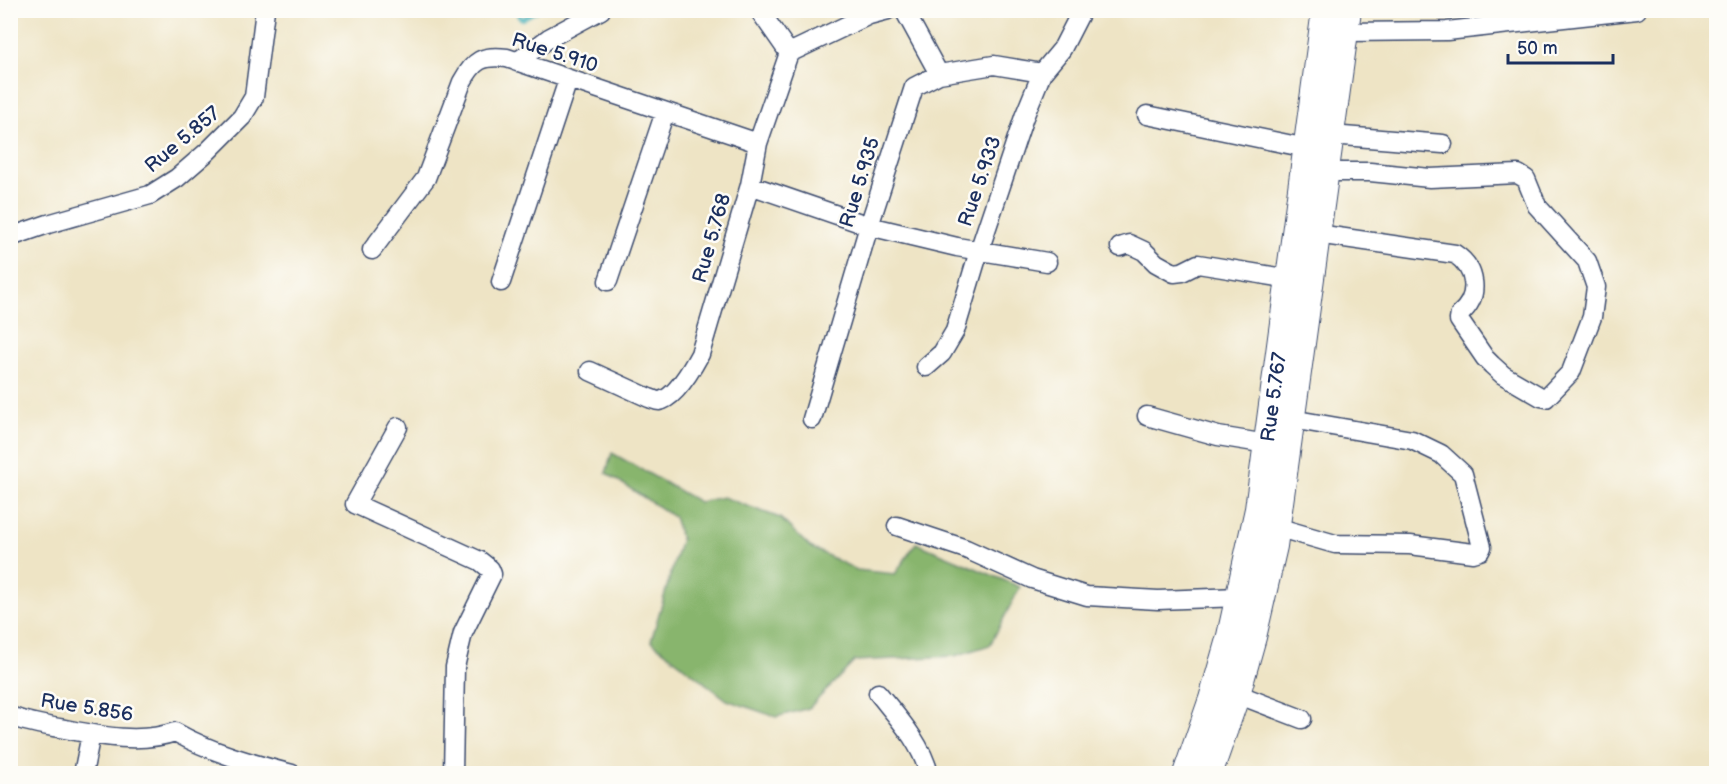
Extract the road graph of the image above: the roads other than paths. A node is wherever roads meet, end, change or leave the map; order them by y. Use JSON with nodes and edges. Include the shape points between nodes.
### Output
{"nodes":[{"id":1,"x":266,"y":10,"type":"edge"},
{"id":2,"x":601,"y":10,"type":"edge"},
{"id":3,"x":759,"y":10,"type":"edge"},
{"id":4,"x":888,"y":10,"type":"edge"},
{"id":5,"x":904,"y":10,"type":"edge"},
{"id":6,"x":1082,"y":10,"type":"edge"},
{"id":7,"x":1325,"y":10,"type":"edge"},
{"id":8,"x":1637,"y":10,"type":"edge"},
{"id":9,"x":1346,"y":21,"type":"edge"},
{"id":10,"x":789,"y":52,"type":"junction"},
{"id":11,"x":517,"y":62,"type":"junction"},
{"id":12,"x":1042,"y":73,"type":"junction"},
{"id":13,"x":939,"y":74,"type":"junction"},
{"id":14,"x":567,"y":80,"type":"junction"},
{"id":15,"x":665,"y":112,"type":"junction"},
{"id":16,"x":1147,"y":115,"type":"dead end"},
{"id":17,"x":1330,"y":135,"type":"junction"},
{"id":18,"x":758,"y":143,"type":"junction"},
{"id":19,"x":1443,"y":144,"type":"dead end"},
{"id":20,"x":1306,"y":148,"type":"junction"},
{"id":21,"x":1325,"y":172,"type":"junction"},
{"id":22,"x":750,"y":185,"type":"junction"},
{"id":23,"x":869,"y":226,"type":"junction"},
{"id":24,"x":1317,"y":234,"type":"junction"},
{"id":25,"x":10,"y":237,"type":"edge"},
{"id":26,"x":1120,"y":247,"type":"dead end"},
{"id":27,"x":372,"y":250,"type":"dead end"},
{"id":28,"x":979,"y":251,"type":"junction"},
{"id":29,"x":1047,"y":262,"type":"dead end"},
{"id":30,"x":1290,"y":279,"type":"junction"},
{"id":31,"x":608,"y":281,"type":"dead end"},
{"id":32,"x":501,"y":282,"type":"dead end"},
{"id":33,"x":926,"y":367,"type":"dead end"},
{"id":34,"x":590,"y":371,"type":"dead end"},
{"id":35,"x":1147,"y":416,"type":"dead end"},
{"id":36,"x":1291,"y":418,"type":"junction"},
{"id":37,"x":812,"y":419,"type":"dead end"},
{"id":38,"x":398,"y":428,"type":"dead end"},
{"id":39,"x":1267,"y":444,"type":"junction"},
{"id":40,"x":897,"y":526,"type":"dead end"},
{"id":41,"x":1276,"y":527,"type":"junction"},
{"id":42,"x":1240,"y":597,"type":"junction"},
{"id":43,"x":878,"y":693,"type":"dead end"},
{"id":44,"x":1237,"y":694,"type":"junction"},
{"id":45,"x":10,"y":716,"type":"edge"},
{"id":46,"x":1302,"y":719,"type":"dead end"},
{"id":47,"x":91,"y":734,"type":"junction"},
{"id":48,"x":83,"y":774,"type":"edge"},
{"id":49,"x":292,"y":774,"type":"edge"},
{"id":50,"x":453,"y":774,"type":"edge"},
{"id":51,"x":929,"y":774,"type":"edge"},
{"id":52,"x":1186,"y":774,"type":"edge"},
{"id":53,"x":1209,"y":774,"type":"edge"}],
"edges":[{"from":1,"to":25,"type":"street","name":"Rue 5.857","via":[[250,107],[192,165],[150,195]]},
{"from":2,"to":11,"type":"street","via":[[549,38]]},
{"from":3,"to":10,"type":"street"},
{"from":4,"to":10,"type":"street"},
{"from":5,"to":13,"type":"street"},
{"from":6,"to":12,"type":"street","name":"Rue 5.933","via":[[1062,49]]},
{"from":7,"to":20,"type":"highway","name":"Rue 5.767"},
{"from":8,"to":9,"type":"street","via":[[1447,31]]},
{"from":9,"to":17,"type":"highway"},
{"from":10,"to":18,"type":"street","name":"Rue 5.768"},
{"from":11,"to":14,"type":"street","name":"Rue 5.910"},
{"from":11,"to":27,"type":"street","name":"Rue 5.910","via":[[492,57],[480,59],[469,69],[426,178]]},
{"from":12,"to":13,"type":"street","name":"Rue 5.935","via":[[994,64]]},
{"from":12,"to":28,"type":"street","name":"Rue 5.933"},
{"from":13,"to":23,"type":"street","name":"Rue 5.935","via":[[912,91]]},
{"from":14,"to":15,"type":"street","name":"Rue 5.910"},
{"from":14,"to":32,"type":"street"},
{"from":15,"to":18,"type":"street","name":"Rue 5.910"},
{"from":15,"to":31,"type":"street"},
{"from":16,"to":20,"type":"street"},
{"from":17,"to":19,"type":"street"},
{"from":17,"to":21,"type":"highway"},
{"from":18,"to":22,"type":"street","name":"Rue 5.768"},
{"from":20,"to":30,"type":"highway","name":"Rue 5.767"},
{"from":21,"to":24,"type":"highway"},
{"from":21,"to":24,"type":"street","via":[[1430,178],[1518,174],[1526,179],[1537,206],[1587,261],[1596,287],[1592,316],[1571,372],[1546,398],[1492,365],[1460,324],[1474,279],[1465,261],[1455,254]]},
{"from":22,"to":23,"type":"street"},
{"from":22,"to":34,"type":"street","name":"Rue 5.768","via":[[700,354],[686,378],[670,396],[659,401]]},
{"from":23,"to":28,"type":"street"},
{"from":23,"to":37,"type":"street","name":"Rue 5.935"},
{"from":24,"to":36,"type":"highway"},
{"from":26,"to":30,"type":"street","via":[[1130,244],[1174,273],[1198,264]]},
{"from":28,"to":29,"type":"street"},
{"from":28,"to":33,"type":"street","name":"Rue 5.933","via":[[955,331],[942,353]]},
{"from":30,"to":39,"type":"highway","name":"Rue 5.767"},
{"from":35,"to":39,"type":"street","via":[[1218,436]]},
{"from":36,"to":41,"type":"highway"},
{"from":36,"to":41,"type":"street","via":[[1412,440],[1441,454],[1463,474],[1482,547],[1473,553],[1462,553],[1410,545],[1335,544]]},
{"from":38,"to":50,"type":"street","via":[[355,504],[480,561],[492,574],[463,633],[454,667]]},
{"from":39,"to":42,"type":"highway","name":"Rue 5.767"},
{"from":40,"to":42,"type":"street","via":[[966,549],[1032,579],[1087,596],[1158,600]]},
{"from":41,"to":44,"type":"highway"},
{"from":42,"to":52,"type":"highway","name":"Rue 5.767"},
{"from":43,"to":51,"type":"street","via":[[925,757]]},
{"from":44,"to":46,"type":"street"},
{"from":44,"to":53,"type":"highway"},
{"from":45,"to":47,"type":"street","name":"Rue 5.856"},
{"from":47,"to":48,"type":"street"},
{"from":47,"to":49,"type":"street","name":"Rue 5.856","via":[[126,738],[160,737],[175,732],[190,741]]}]}
